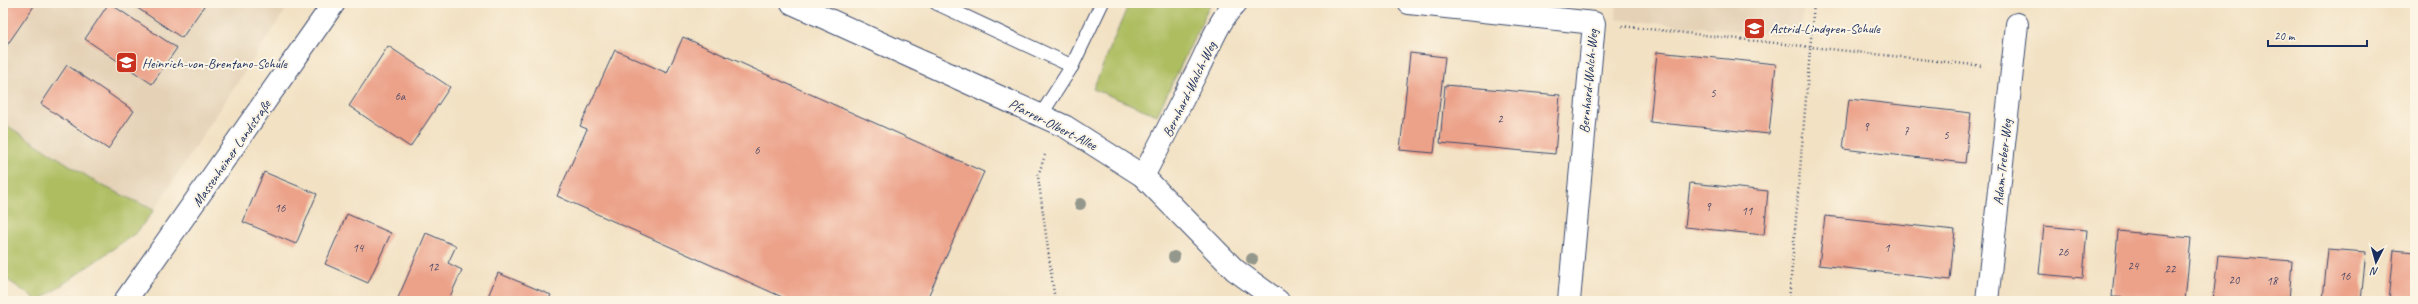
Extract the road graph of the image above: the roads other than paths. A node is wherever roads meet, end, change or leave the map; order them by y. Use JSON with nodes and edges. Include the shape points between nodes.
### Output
{"nodes":[{"id":1,"x":334,"y":3,"type":"edge"},
{"id":2,"x":936,"y":3,"type":"edge"},
{"id":3,"x":1102,"y":3,"type":"edge"},
{"id":4,"x":1236,"y":3,"type":"edge"},
{"id":5,"x":1409,"y":3,"type":"edge"},
{"id":6,"x":802,"y":5,"type":"edge"},
{"id":7,"x":2017,"y":24,"type":"dead end"},
{"id":8,"x":1072,"y":66,"type":"junction"},
{"id":9,"x":1041,"y":115,"type":"junction"},
{"id":10,"x":1143,"y":176,"type":"junction"},
{"id":11,"x":125,"y":301,"type":"edge"},
{"id":12,"x":1278,"y":301,"type":"edge"},
{"id":13,"x":1569,"y":301,"type":"edge"},
{"id":14,"x":1987,"y":301,"type":"edge"}],
"edges":[{"from":1,"to":11,"type":"street","name":"Massenheimer Landstraße"},
{"from":2,"to":8,"type":"lane"},
{"from":3,"to":8,"type":"lane"},
{"from":4,"to":10,"type":"street","name":"Bernhard-Walch-Weg","via":[[1212,42]]},
{"from":5,"to":13,"type":"street","name":"Bernhard-Walch-Weg","via":[[1594,23]]},
{"from":6,"to":9,"type":"street","name":"Pfarrer-Olbert-Allee"},
{"from":7,"to":14,"type":"street","name":"Adam-Treber-Weg"},
{"from":8,"to":9,"type":"lane"},
{"from":9,"to":10,"type":"street","name":"Pfarrer-Olbert-Allee","via":[[1090,141]]},
{"from":10,"to":12,"type":"street","name":"Pfarrer-Olbert-Allee","via":[[1235,270]]}]}
